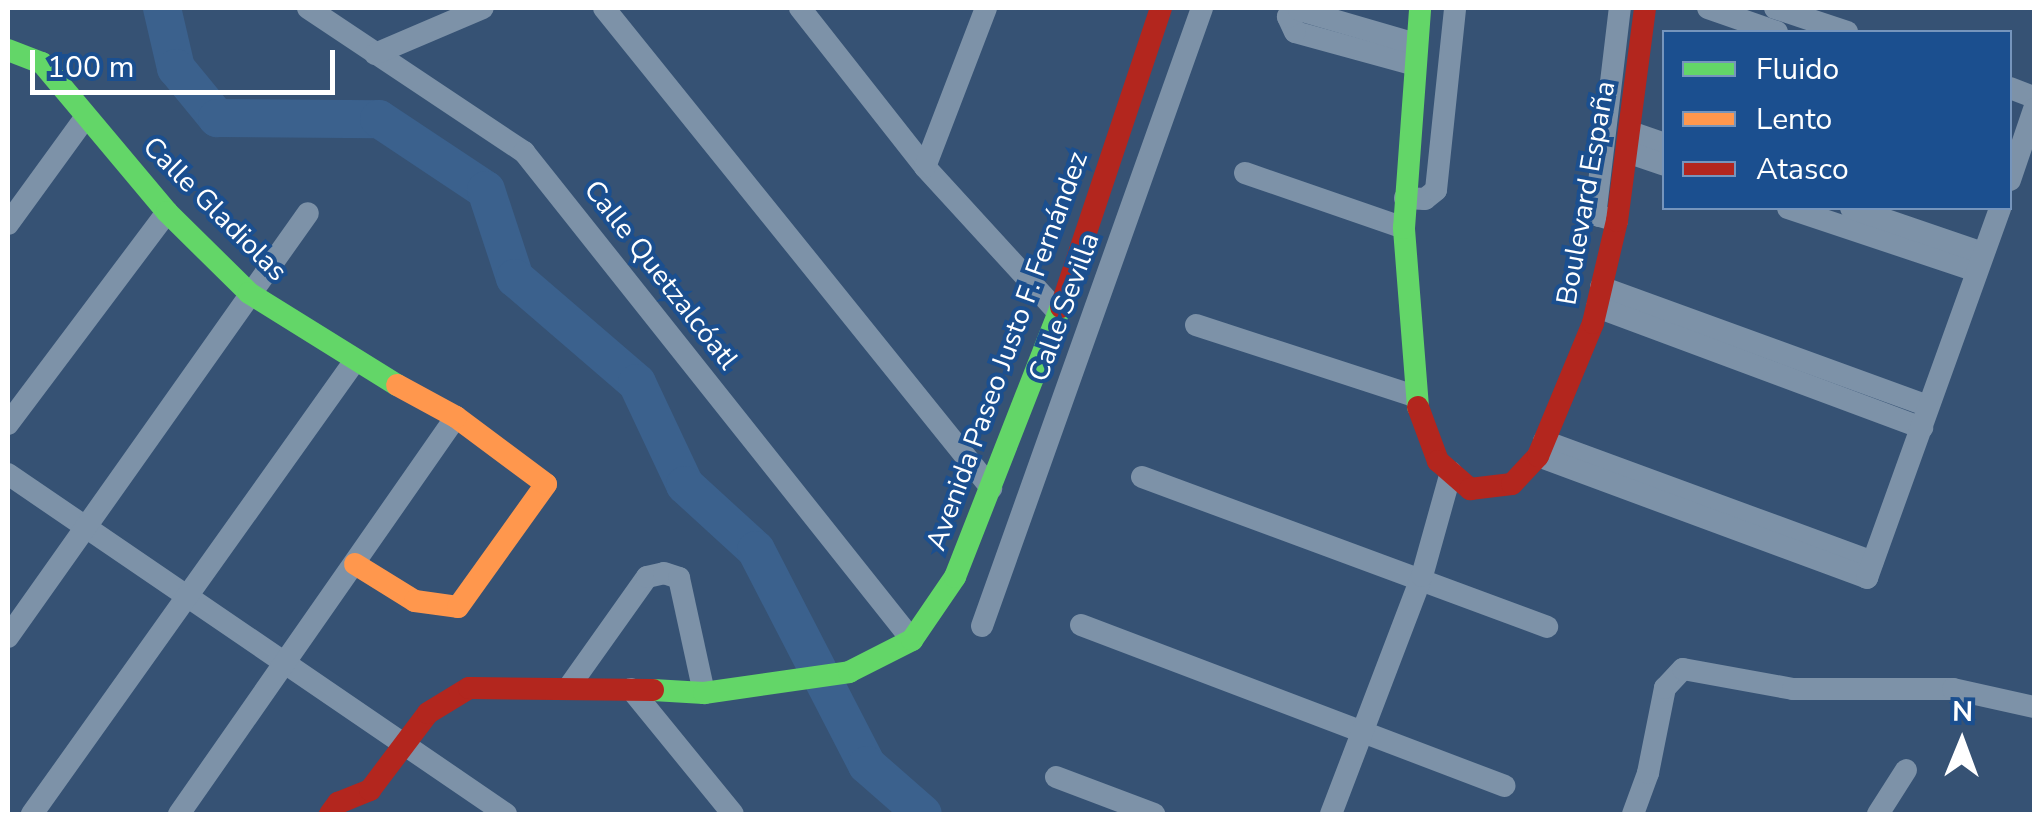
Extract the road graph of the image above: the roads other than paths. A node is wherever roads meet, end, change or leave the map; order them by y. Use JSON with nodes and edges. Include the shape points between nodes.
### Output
{"nodes":[{"id":1,"x":308,"y":8,"type":"edge"},
{"id":2,"x":482,"y":8,"type":"edge"},
{"id":3,"x":604,"y":8,"type":"edge"},
{"id":4,"x":800,"y":8,"type":"edge"},
{"id":5,"x":986,"y":8,"type":"edge"},
{"id":6,"x":1161,"y":8,"type":"edge"},
{"id":7,"x":1202,"y":8,"type":"edge"},
{"id":8,"x":1420,"y":8,"type":"edge"},
{"id":9,"x":1455,"y":8,"type":"edge"},
{"id":10,"x":1620,"y":8,"type":"edge"},
{"id":11,"x":1645,"y":8,"type":"edge"},
{"id":12,"x":1708,"y":8,"type":"edge"},
{"id":13,"x":820,"y":18,"type":"edge"},
{"id":14,"x":1787,"y":18,"type":"edge"},
{"id":15,"x":1771,"y":30,"type":"edge"},
{"id":16,"x":1838,"y":30,"type":"edge"},
{"id":17,"x":8,"y":50,"type":"edge"},
{"id":18,"x":376,"y":54,"type":"junction"},
{"id":19,"x":2021,"y":111,"type":"edge"},
{"id":20,"x":85,"y":118,"type":"junction"},
{"id":21,"x":1628,"y":142,"type":"junction"},
{"id":22,"x":1662,"y":144,"type":"edge"},
{"id":23,"x":1662,"y":164,"type":"edge"},
{"id":24,"x":925,"y":167,"type":"junction"},
{"id":25,"x":2012,"y":167,"type":"edge"},
{"id":26,"x":1245,"y":173,"type":"dead end"},
{"id":27,"x":1405,"y":198,"type":"junction"},
{"id":28,"x":1797,"y":210,"type":"edge"},
{"id":29,"x":1853,"y":210,"type":"edge"},
{"id":30,"x":1985,"y":210,"type":"edge"},
{"id":31,"x":1999,"y":210,"type":"edge"},
{"id":32,"x":166,"y":212,"type":"junction"},
{"id":33,"x":308,"y":212,"type":"dead end"},
{"id":34,"x":1616,"y":221,"type":"junction"},
{"id":35,"x":8,"y":224,"type":"edge"},
{"id":36,"x":1404,"y":228,"type":"junction"},
{"id":37,"x":1881,"y":228,"type":"junction"},
{"id":38,"x":1973,"y":260,"type":"junction"},
{"id":39,"x":249,"y":293,"type":"junction"},
{"id":40,"x":1599,"y":297,"type":"junction"},
{"id":41,"x":1058,"y":314,"type":"junction"},
{"id":42,"x":1196,"y":324,"type":"dead end"},
{"id":43,"x":354,"y":362,"type":"junction"},
{"id":44,"x":1417,"y":397,"type":"junction"},
{"id":45,"x":1918,"y":415,"type":"junction"},
{"id":46,"x":456,"y":417,"type":"junction"},
{"id":47,"x":8,"y":424,"type":"edge"},
{"id":48,"x":1541,"y":448,"type":"junction"},
{"id":49,"x":1451,"y":472,"type":"junction"},
{"id":50,"x":8,"y":474,"type":"edge"},
{"id":51,"x":1142,"y":477,"type":"dead end"},
{"id":52,"x":991,"y":488,"type":"junction"},
{"id":53,"x":84,"y":528,"type":"junction"},
{"id":54,"x":354,"y":564,"type":"junction"},
{"id":55,"x":1422,"y":576,"type":"junction"},
{"id":56,"x":955,"y":577,"type":"junction"},
{"id":57,"x":998,"y":582,"type":"junction"},
{"id":58,"x":184,"y":592,"type":"junction"},
{"id":59,"x":1081,"y":625,"type":"dead end"},
{"id":60,"x":982,"y":626,"type":"dead end"},
{"id":61,"x":1547,"y":627,"type":"dead end"},
{"id":62,"x":8,"y":637,"type":"edge"},
{"id":63,"x":912,"y":640,"type":"junction"},
{"id":64,"x":283,"y":659,"type":"junction"},
{"id":65,"x":572,"y":684,"type":"junction"},
{"id":66,"x":632,"y":689,"type":"junction"},
{"id":67,"x":704,"y":693,"type":"junction"},
{"id":68,"x":2034,"y":707,"type":"edge"},
{"id":69,"x":1363,"y":736,"type":"junction"},
{"id":70,"x":401,"y":746,"type":"junction"},
{"id":71,"x":1906,"y":770,"type":"dead end"},
{"id":72,"x":1056,"y":776,"type":"dead end"},
{"id":73,"x":1504,"y":786,"type":"dead end"},
{"id":74,"x":370,"y":790,"type":"junction"},
{"id":75,"x":32,"y":814,"type":"edge"},
{"id":76,"x":179,"y":814,"type":"edge"},
{"id":77,"x":330,"y":814,"type":"edge"},
{"id":78,"x":370,"y":814,"type":"edge"},
{"id":79,"x":506,"y":814,"type":"edge"},
{"id":80,"x":733,"y":814,"type":"edge"},
{"id":81,"x":1154,"y":814,"type":"edge"},
{"id":82,"x":1331,"y":814,"type":"edge"},
{"id":83,"x":1632,"y":814,"type":"edge"},
{"id":84,"x":1878,"y":814,"type":"edge"}],
"edges":[{"from":1,"to":18,"type":"street","name":"Calle Quetzalcóatl"},
{"from":2,"to":18,"type":"street"},
{"from":3,"to":52,"type":"street"},
{"from":4,"to":13,"type":"street"},
{"from":5,"to":24,"type":"street"},
{"from":6,"to":41,"type":"street","name":"Avenida Paseo Justo F. Fernández"},
{"from":7,"to":57,"type":"street","name":"Calle Sevilla"},
{"from":8,"to":27,"type":"street"},
{"from":9,"to":27,"type":"street","via":[[1436,190],[1425,199]]},
{"from":10,"to":34,"type":"street","via":[[1596,208],[1599,216]]},
{"from":11,"to":21,"type":"street","name":"Boulevard España"},
{"from":12,"to":15,"type":"street"},
{"from":13,"to":24,"type":"street"},
{"from":14,"to":16,"type":"street"},
{"from":17,"to":20,"type":"street","name":"Calle Gladiolas","via":[[42,63]]},
{"from":18,"to":63,"type":"street","name":"Calle Quetzalcóatl","via":[[524,152]]},
{"from":19,"to":25,"type":"street"},
{"from":20,"to":32,"type":"street","name":"Calle Gladiolas"},
{"from":20,"to":35,"type":"street"},
{"from":21,"to":22,"type":"street"},
{"from":21,"to":23,"type":"street"},
{"from":21,"to":34,"type":"street","name":"Boulevard España"},
{"from":24,"to":41,"type":"street"},
{"from":26,"to":36,"type":"street"},
{"from":27,"to":36,"type":"street"},
{"from":28,"to":37,"type":"street"},
{"from":29,"to":37,"type":"street"},
{"from":30,"to":38,"type":"street"},
{"from":31,"to":38,"type":"street"},
{"from":32,"to":39,"type":"street","name":"Calle Gladiolas"},
{"from":32,"to":47,"type":"street"},
{"from":33,"to":39,"type":"street"},
{"from":34,"to":40,"type":"street","name":"Boulevard España"},
{"from":36,"to":44,"type":"street"},
{"from":37,"to":38,"type":"street"},
{"from":38,"to":45,"type":"street"},
{"from":39,"to":43,"type":"street","name":"Calle Gladiolas"},
{"from":39,"to":53,"type":"street"},
{"from":40,"to":45,"type":"street"},
{"from":40,"to":48,"type":"street","name":"Boulevard España"},
{"from":41,"to":52,"type":"street","name":"Avenida Paseo Justo F. Fernández"},
{"from":42,"to":44,"type":"street"},
{"from":43,"to":46,"type":"street","name":"Calle Gladiolas"},
{"from":43,"to":58,"type":"street"},
{"from":44,"to":49,"type":"street","via":[[1438,461]]},
{"from":45,"to":48,"type":"street","via":[[1862,568]]},
{"from":46,"to":54,"type":"street"},
{"from":46,"to":54,"type":"street","name":"Calle Gladiolas","via":[[546,484],[458,607],[415,601]]},
{"from":48,"to":49,"type":"street","via":[[1512,484],[1470,489]]},
{"from":49,"to":55,"type":"street"},
{"from":50,"to":53,"type":"street"},
{"from":51,"to":55,"type":"street"},
{"from":52,"to":56,"type":"street","name":"Avenida Paseo Justo F. Fernández"},
{"from":53,"to":58,"type":"street"},
{"from":53,"to":62,"type":"street"},
{"from":54,"to":64,"type":"street"},
{"from":55,"to":61,"type":"street"},
{"from":55,"to":69,"type":"street"},
{"from":56,"to":57,"type":"street"},
{"from":56,"to":63,"type":"street","name":"Avenida Paseo Justo F. Fernández"},
{"from":57,"to":60,"type":"street","name":"Calle Sevilla"},
{"from":58,"to":64,"type":"street"},
{"from":58,"to":75,"type":"street"},
{"from":59,"to":69,"type":"street"},
{"from":63,"to":67,"type":"street","name":"Avenida Paseo Justo F. Fernández","via":[[850,672]]},
{"from":64,"to":70,"type":"street"},
{"from":64,"to":76,"type":"street"},
{"from":65,"to":66,"type":"street","name":"Avenida Paseo Justo F. Fernández"},
{"from":65,"to":67,"type":"street","via":[[647,577],[664,573],[679,578]]},
{"from":65,"to":70,"type":"street","name":"Avenida Paseo Justo F. Fernández","via":[[469,688],[428,713]]},
{"from":66,"to":67,"type":"street","name":"Avenida Paseo Justo F. Fernández"},
{"from":66,"to":80,"type":"street"},
{"from":68,"to":83,"type":"street","via":[[1952,689],[1793,689],[1683,669],[1665,688],[1648,773]]},
{"from":69,"to":73,"type":"street"},
{"from":69,"to":82,"type":"street"},
{"from":70,"to":74,"type":"street","name":"Avenida Paseo Justo F. Fernández"},
{"from":70,"to":79,"type":"street"},
{"from":71,"to":84,"type":"street"},
{"from":72,"to":81,"type":"street"},
{"from":74,"to":77,"type":"street","via":[[338,803]]},
{"from":74,"to":78,"type":"street"}]}
